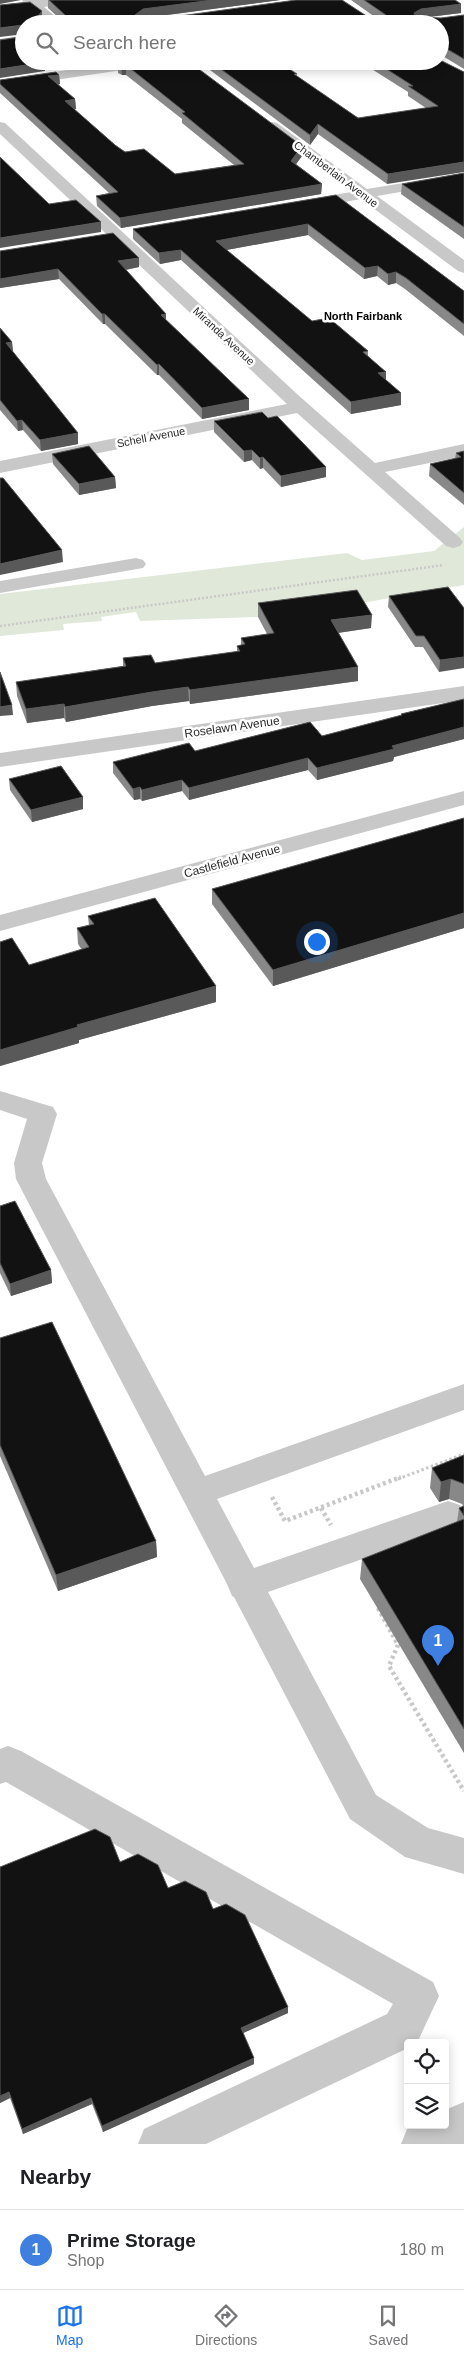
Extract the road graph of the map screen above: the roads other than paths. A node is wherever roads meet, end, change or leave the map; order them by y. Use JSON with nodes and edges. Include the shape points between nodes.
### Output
{"nodes":[{"id":1,"x":66,"y":0,"type":"edge"},
{"id":2,"x":31,"y":2,"type":"edge"},
{"id":3,"x":0,"y":9,"type":"edge"},
{"id":4,"x":47,"y":15,"type":"edge"},
{"id":5,"x":15,"y":41,"type":"edge"},
{"id":6,"x":0,"y":43,"type":"edge"},
{"id":7,"x":96,"y":70,"type":"edge"},
{"id":8,"x":0,"y":84,"type":"edge"},
{"id":9,"x":263,"y":119,"type":"edge"},
{"id":10,"x":0,"y":126,"type":"edge"},
{"id":11,"x":464,"y":177,"type":"edge"},
{"id":12,"x":364,"y":194,"type":"junction"},
{"id":13,"x":286,"y":207,"type":"edge"},
{"id":14,"x":135,"y":232,"type":"edge"},
{"id":15,"x":117,"y":235,"type":"junction"},
{"id":16,"x":97,"y":239,"type":"edge"},
{"id":17,"x":464,"y":268,"type":"edge"},
{"id":18,"x":301,"y":407,"type":"junction"},
{"id":19,"x":464,"y":450,"type":"edge"},
{"id":20,"x":0,"y":467,"type":"edge"},
{"id":21,"x":372,"y":469,"type":"junction"},
{"id":22,"x":453,"y":542,"type":"dead end"},
{"id":23,"x":136,"y":564,"type":"dead end"},
{"id":24,"x":0,"y":587,"type":"edge"},
{"id":25,"x":464,"y":693,"type":"edge"},
{"id":26,"x":0,"y":760,"type":"edge"},
{"id":27,"x":464,"y":798,"type":"edge"},
{"id":28,"x":0,"y":923,"type":"edge"},
{"id":29,"x":0,"y":1100,"type":"edge"},
{"id":30,"x":464,"y":1397,"type":"edge"},
{"id":31,"x":195,"y":1493,"type":"junction"},
{"id":32,"x":448,"y":1515,"type":"dead end"},
{"id":33,"x":244,"y":1586,"type":"junction"},
{"id":34,"x":2,"y":1763,"type":"edge"},
{"id":35,"x":464,"y":1856,"type":"edge"},
{"id":36,"x":464,"y":2123,"type":"edge"},
{"id":37,"x":159,"y":2144,"type":"edge"},
{"id":38,"x":422,"y":2144,"type":"edge"}],
"edges":[{"from":1,"to":2,"type":"street"},
{"from":2,"to":3,"type":"street"},
{"from":2,"to":4,"type":"street"},
{"from":5,"to":6,"type":"main road"},
{"from":7,"to":8,"type":"street"},
{"from":9,"to":12,"type":"street","name":"Chamberlain Avenue"},
{"from":10,"to":15,"type":"street","name":"Miranda Avenue"},
{"from":11,"to":12,"type":"street"},
{"from":12,"to":13,"type":"street"},
{"from":12,"to":17,"type":"street","name":"Chamberlain Avenue"},
{"from":14,"to":15,"type":"street"},
{"from":15,"to":16,"type":"street"},
{"from":15,"to":18,"type":"street","name":"Miranda Avenue"},
{"from":18,"to":20,"type":"street","name":"Schell Avenue"},
{"from":18,"to":21,"type":"street","name":"Miranda Avenue"},
{"from":19,"to":21,"type":"street"},
{"from":21,"to":22,"type":"street","name":"Miranda Avenue"},
{"from":23,"to":24,"type":"street"},
{"from":25,"to":26,"type":"street","name":"Roselawn Avenue"},
{"from":27,"to":28,"type":"street","name":"Castlefield Avenue"},
{"from":29,"to":31,"type":"street","via":[[43,1114],[28,1162],[31,1179]]},
{"from":30,"to":31,"type":"street"},
{"from":31,"to":33,"type":"street"},
{"from":32,"to":33,"type":"street"},
{"from":33,"to":35,"type":"street","via":[[363,1808],[419,1844]]},
{"from":34,"to":37,"type":"street","via":[[418,1996],[402,2029]]},
{"from":36,"to":38,"type":"street"}]}
